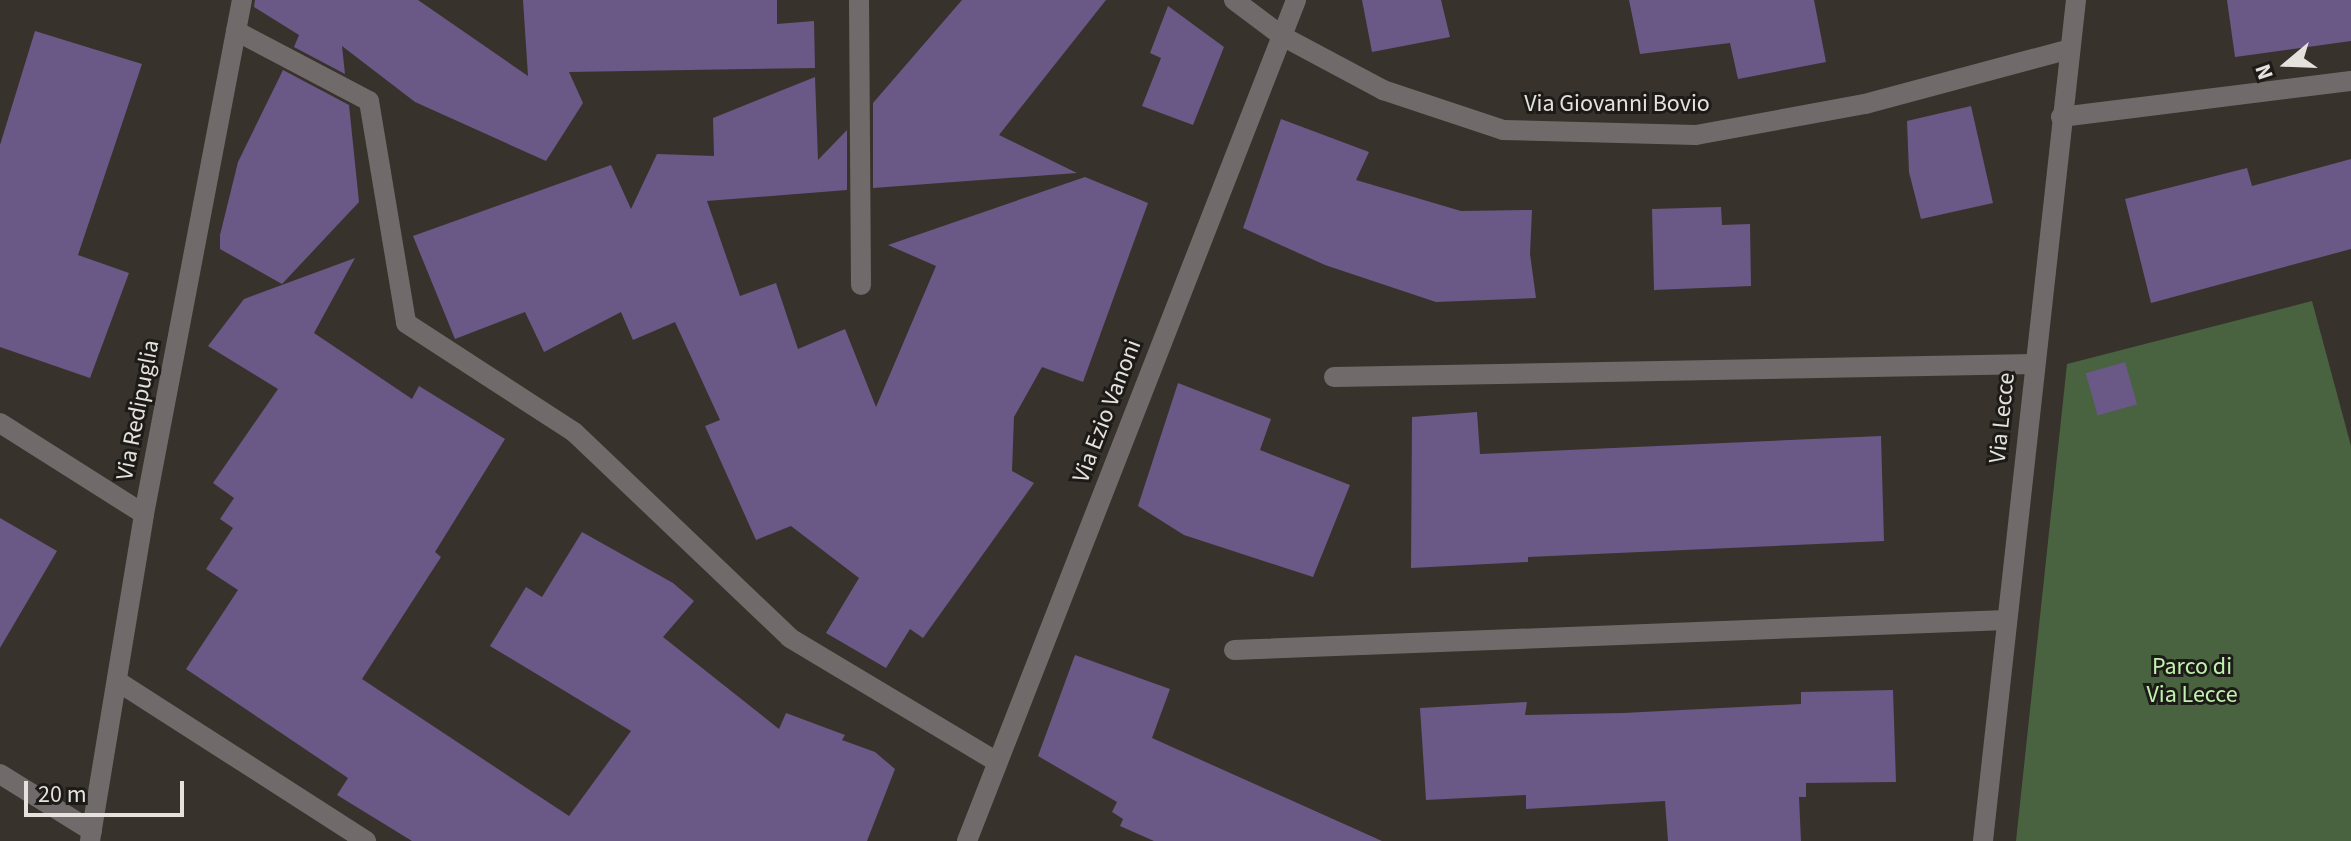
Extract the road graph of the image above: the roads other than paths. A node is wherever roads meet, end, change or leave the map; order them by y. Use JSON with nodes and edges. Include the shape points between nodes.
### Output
{"nodes":[{"id":1,"x":242,"y":0,"type":"edge"},
{"id":2,"x":859,"y":0,"type":"edge"},
{"id":3,"x":1234,"y":0,"type":"edge"},
{"id":4,"x":1296,"y":0,"type":"edge"},
{"id":5,"x":2076,"y":0,"type":"edge"},
{"id":6,"x":236,"y":31,"type":"junction"},
{"id":7,"x":1282,"y":36,"type":"junction"},
{"id":8,"x":2070,"y":49,"type":"junction"},
{"id":9,"x":2351,"y":81,"type":"edge"},
{"id":10,"x":2061,"y":117,"type":"junction"},
{"id":11,"x":861,"y":285,"type":"dead end"},
{"id":12,"x":2034,"y":364,"type":"junction"},
{"id":13,"x":1334,"y":377,"type":"dead end"},
{"id":14,"x":0,"y":423,"type":"edge"},
{"id":15,"x":144,"y":514,"type":"junction"},
{"id":16,"x":2006,"y":620,"type":"junction"},
{"id":17,"x":1234,"y":650,"type":"dead end"},
{"id":18,"x":117,"y":681,"type":"junction"},
{"id":19,"x":997,"y":762,"type":"junction"},
{"id":20,"x":0,"y":774,"type":"edge"},
{"id":21,"x":91,"y":836,"type":"edge"},
{"id":22,"x":366,"y":841,"type":"edge"},
{"id":23,"x":967,"y":841,"type":"edge"},
{"id":24,"x":1983,"y":841,"type":"edge"}],
"edges":[{"from":1,"to":6,"type":"street","name":"Via Redipuglia"},
{"from":2,"to":11,"type":"street"},
{"from":3,"to":7,"type":"street","name":"Via Giovanni Bovio"},
{"from":4,"to":7,"type":"street","name":"Via Ezio Vanoni"},
{"from":5,"to":8,"type":"street","name":"Via Lecce"},
{"from":6,"to":15,"type":"street","name":"Via Redipuglia"},
{"from":6,"to":19,"type":"street","via":[[369,101],[406,323],[574,432],[790,638]]},
{"from":7,"to":8,"type":"street","name":"Via Giovanni Bovio","via":[[1383,90],[1503,130],[1696,135],[1865,104]]},
{"from":7,"to":19,"type":"street","name":"Via Ezio Vanoni"},
{"from":8,"to":10,"type":"street","name":"Via Lecce"},
{"from":9,"to":10,"type":"street"},
{"from":10,"to":12,"type":"street","name":"Via Lecce"},
{"from":12,"to":13,"type":"street"},
{"from":12,"to":16,"type":"street","name":"Via Lecce"},
{"from":14,"to":15,"type":"street"},
{"from":15,"to":18,"type":"street","name":"Via Redipuglia"},
{"from":16,"to":17,"type":"street"},
{"from":16,"to":24,"type":"street","name":"Via Lecce"},
{"from":18,"to":21,"type":"street","name":"Via Redipuglia"},
{"from":18,"to":22,"type":"street"},
{"from":19,"to":23,"type":"street","name":"Via Ezio Vanoni"},
{"from":20,"to":21,"type":"street"}]}
